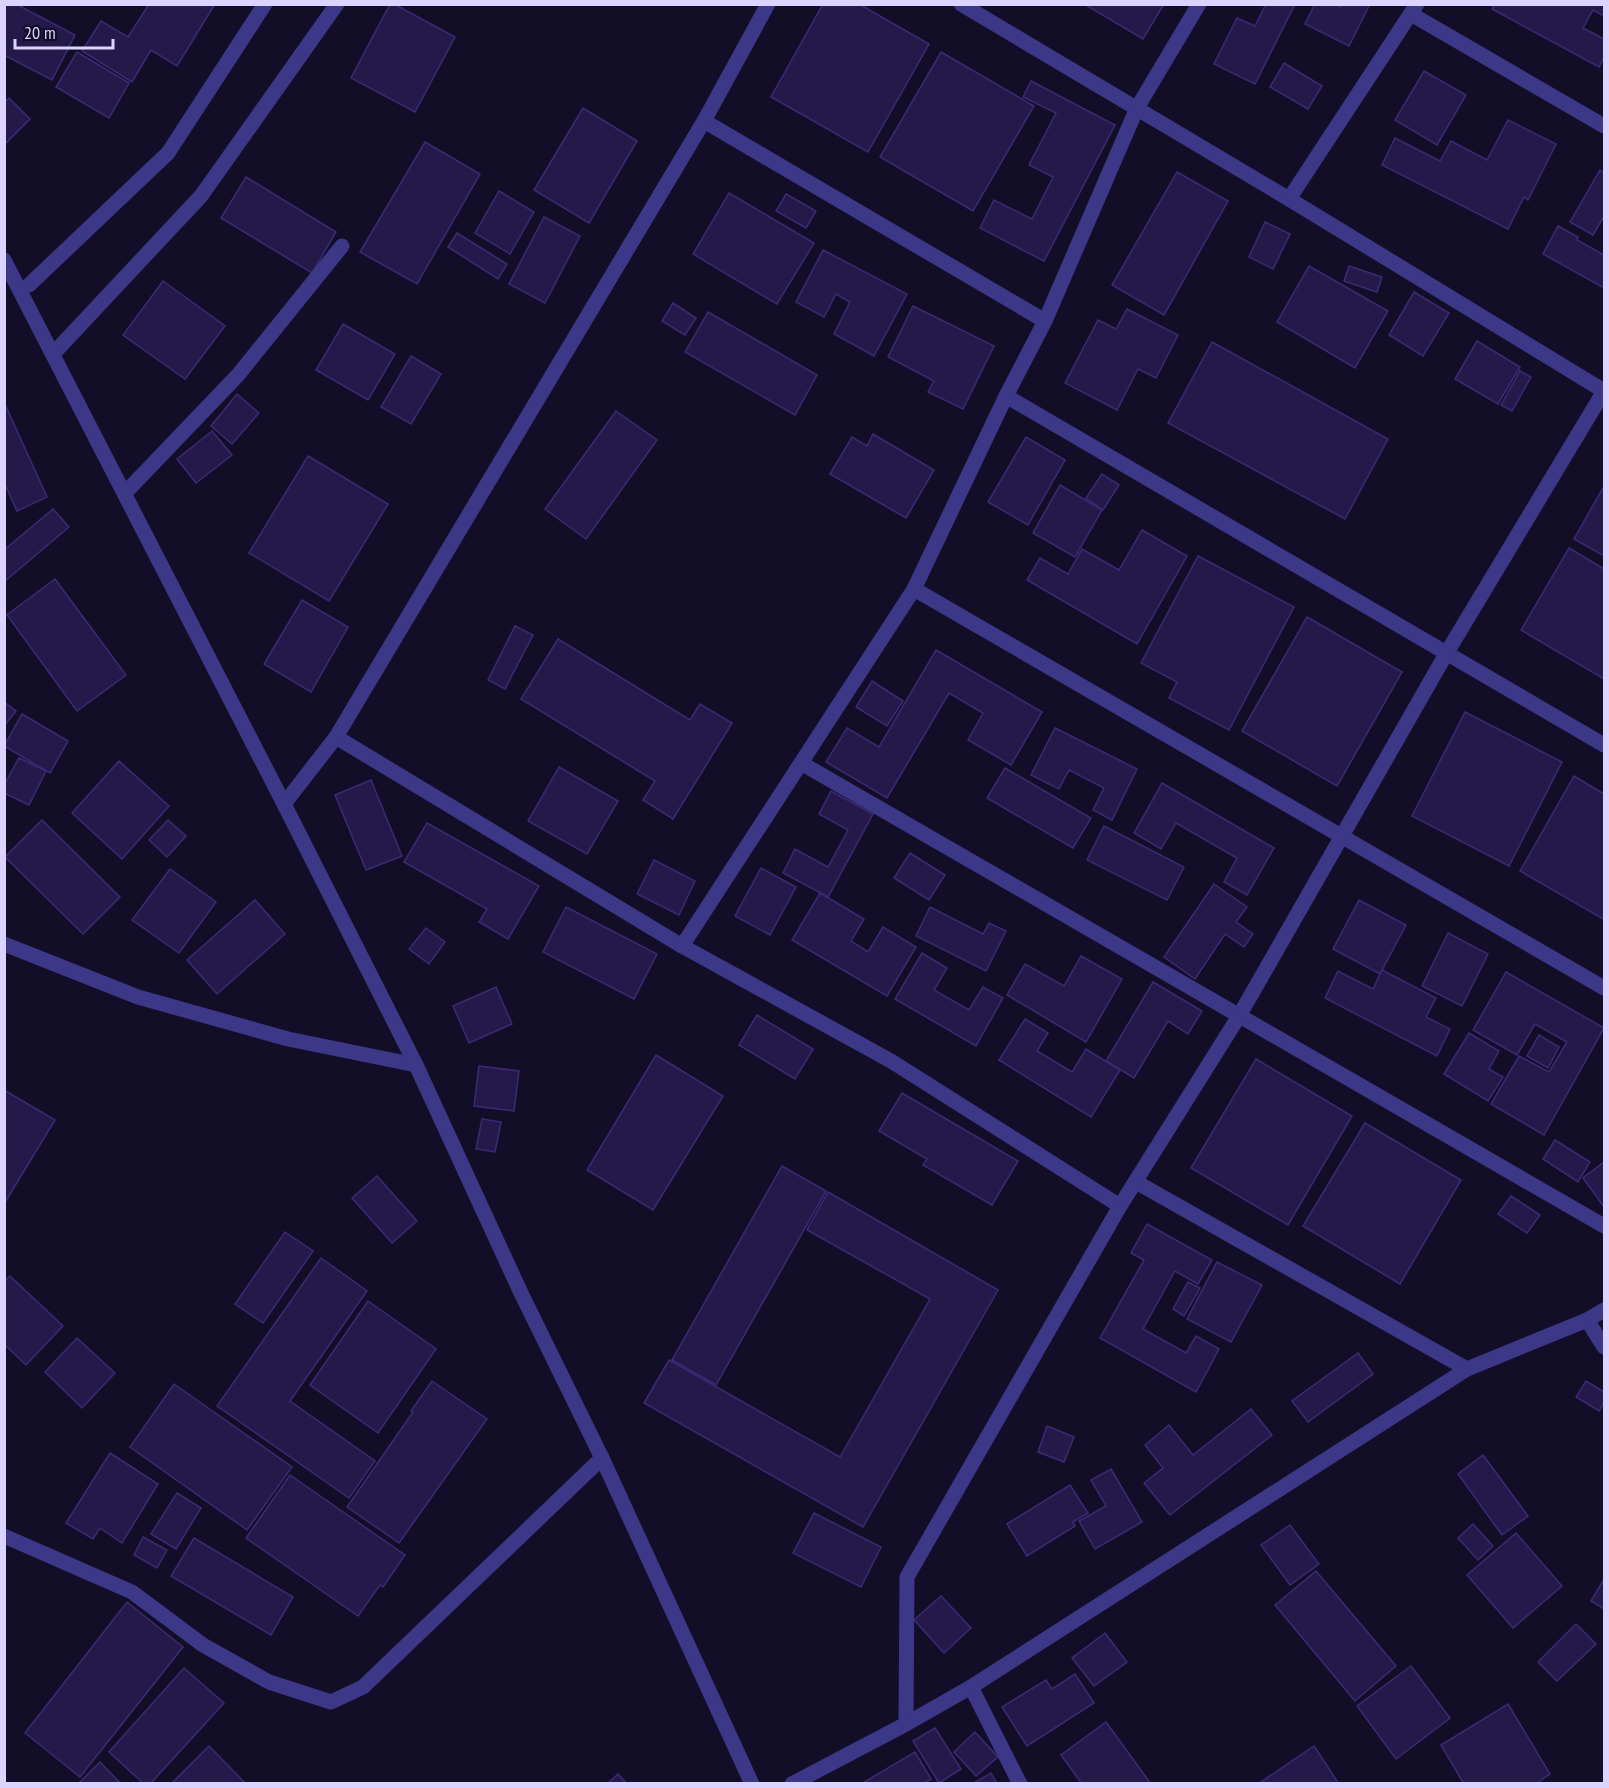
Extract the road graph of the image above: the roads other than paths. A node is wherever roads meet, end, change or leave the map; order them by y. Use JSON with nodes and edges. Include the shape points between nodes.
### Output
{"nodes":[{"id":1,"x":265,"y":4,"type":"edge"},
{"id":2,"x":337,"y":4,"type":"edge"},
{"id":3,"x":768,"y":4,"type":"edge"},
{"id":4,"x":961,"y":4,"type":"edge"},
{"id":5,"x":1199,"y":4,"type":"edge"},
{"id":6,"x":981,"y":9,"type":"edge"},
{"id":7,"x":1414,"y":10,"type":"edge"},
{"id":8,"x":1137,"y":108,"type":"junction"},
{"id":9,"x":704,"y":121,"type":"junction"},
{"id":10,"x":1605,"y":126,"type":"edge"},
{"id":11,"x":1289,"y":199,"type":"junction"},
{"id":12,"x":342,"y":246,"type":"dead end"},
{"id":13,"x":4,"y":260,"type":"edge"},
{"id":14,"x":29,"y":285,"type":"dead end"},
{"id":15,"x":1045,"y":321,"type":"junction"},
{"id":16,"x":53,"y":354,"type":"junction"},
{"id":17,"x":1604,"y":391,"type":"edge"},
{"id":18,"x":1006,"y":396,"type":"junction"},
{"id":19,"x":125,"y":493,"type":"junction"},
{"id":20,"x":914,"y":589,"type":"junction"},
{"id":21,"x":1446,"y":654,"type":"junction"},
{"id":22,"x":336,"y":737,"type":"junction"},
{"id":23,"x":1605,"y":745,"type":"edge"},
{"id":24,"x":801,"y":763,"type":"junction"},
{"id":25,"x":284,"y":804,"type":"junction"},
{"id":26,"x":1341,"y":835,"type":"junction"},
{"id":27,"x":4,"y":944,"type":"edge"},
{"id":28,"x":682,"y":946,"type":"junction"},
{"id":29,"x":1605,"y":988,"type":"edge"},
{"id":30,"x":1239,"y":1016,"type":"junction"},
{"id":31,"x":416,"y":1065,"type":"junction"},
{"id":32,"x":1136,"y":1182,"type":"junction"},
{"id":33,"x":1120,"y":1206,"type":"junction"},
{"id":34,"x":1605,"y":1226,"type":"edge"},
{"id":35,"x":1605,"y":1310,"type":"edge"},
{"id":36,"x":1587,"y":1320,"type":"junction"},
{"id":37,"x":1605,"y":1347,"type":"edge"},
{"id":38,"x":1467,"y":1369,"type":"junction"},
{"id":39,"x":602,"y":1458,"type":"junction"},
{"id":40,"x":4,"y":1536,"type":"edge"},
{"id":41,"x":971,"y":1687,"type":"junction"},
{"id":42,"x":906,"y":1724,"type":"junction"},
{"id":43,"x":752,"y":1784,"type":"edge"},
{"id":44,"x":792,"y":1784,"type":"edge"},
{"id":45,"x":1020,"y":1784,"type":"edge"}],
"edges":[{"from":1,"to":14,"type":"street","via":[[168,153]]},
{"from":2,"to":16,"type":"street","via":[[201,196]]},
{"from":3,"to":9,"type":"street"},
{"from":4,"to":6,"type":"street"},
{"from":5,"to":8,"type":"street"},
{"from":6,"to":8,"type":"street"},
{"from":7,"to":10,"type":"street"},
{"from":7,"to":11,"type":"street"},
{"from":8,"to":11,"type":"street"},
{"from":8,"to":15,"type":"street"},
{"from":9,"to":15,"type":"street"},
{"from":9,"to":22,"type":"street"},
{"from":11,"to":17,"type":"street"},
{"from":12,"to":19,"type":"street","via":[[238,375]]},
{"from":13,"to":16,"type":"street"},
{"from":15,"to":18,"type":"street"},
{"from":16,"to":19,"type":"street"},
{"from":17,"to":21,"type":"street"},
{"from":18,"to":20,"type":"street"},
{"from":18,"to":21,"type":"street"},
{"from":19,"to":25,"type":"street"},
{"from":20,"to":24,"type":"street"},
{"from":20,"to":26,"type":"street"},
{"from":21,"to":23,"type":"street"},
{"from":21,"to":26,"type":"street"},
{"from":22,"to":25,"type":"street"},
{"from":22,"to":28,"type":"street"},
{"from":24,"to":28,"type":"street"},
{"from":24,"to":30,"type":"street"},
{"from":25,"to":31,"type":"street"},
{"from":26,"to":29,"type":"street"},
{"from":26,"to":30,"type":"street"},
{"from":27,"to":31,"type":"street","via":[[138,997],[288,1039]]},
{"from":28,"to":33,"type":"street","via":[[891,1061]]},
{"from":30,"to":32,"type":"street"},
{"from":30,"to":34,"type":"street"},
{"from":31,"to":39,"type":"street"},
{"from":32,"to":33,"type":"street"},
{"from":32,"to":38,"type":"street"},
{"from":33,"to":42,"type":"street","via":[[907,1577]]},
{"from":35,"to":36,"type":"street"},
{"from":36,"to":37,"type":"street"},
{"from":36,"to":38,"type":"street"},
{"from":38,"to":41,"type":"street"},
{"from":39,"to":40,"type":"street","via":[[363,1687],[331,1702],[269,1682],[203,1645],[132,1592]]},
{"from":39,"to":43,"type":"street"},
{"from":41,"to":42,"type":"street"},
{"from":41,"to":45,"type":"street"},
{"from":42,"to":44,"type":"street"}]}
